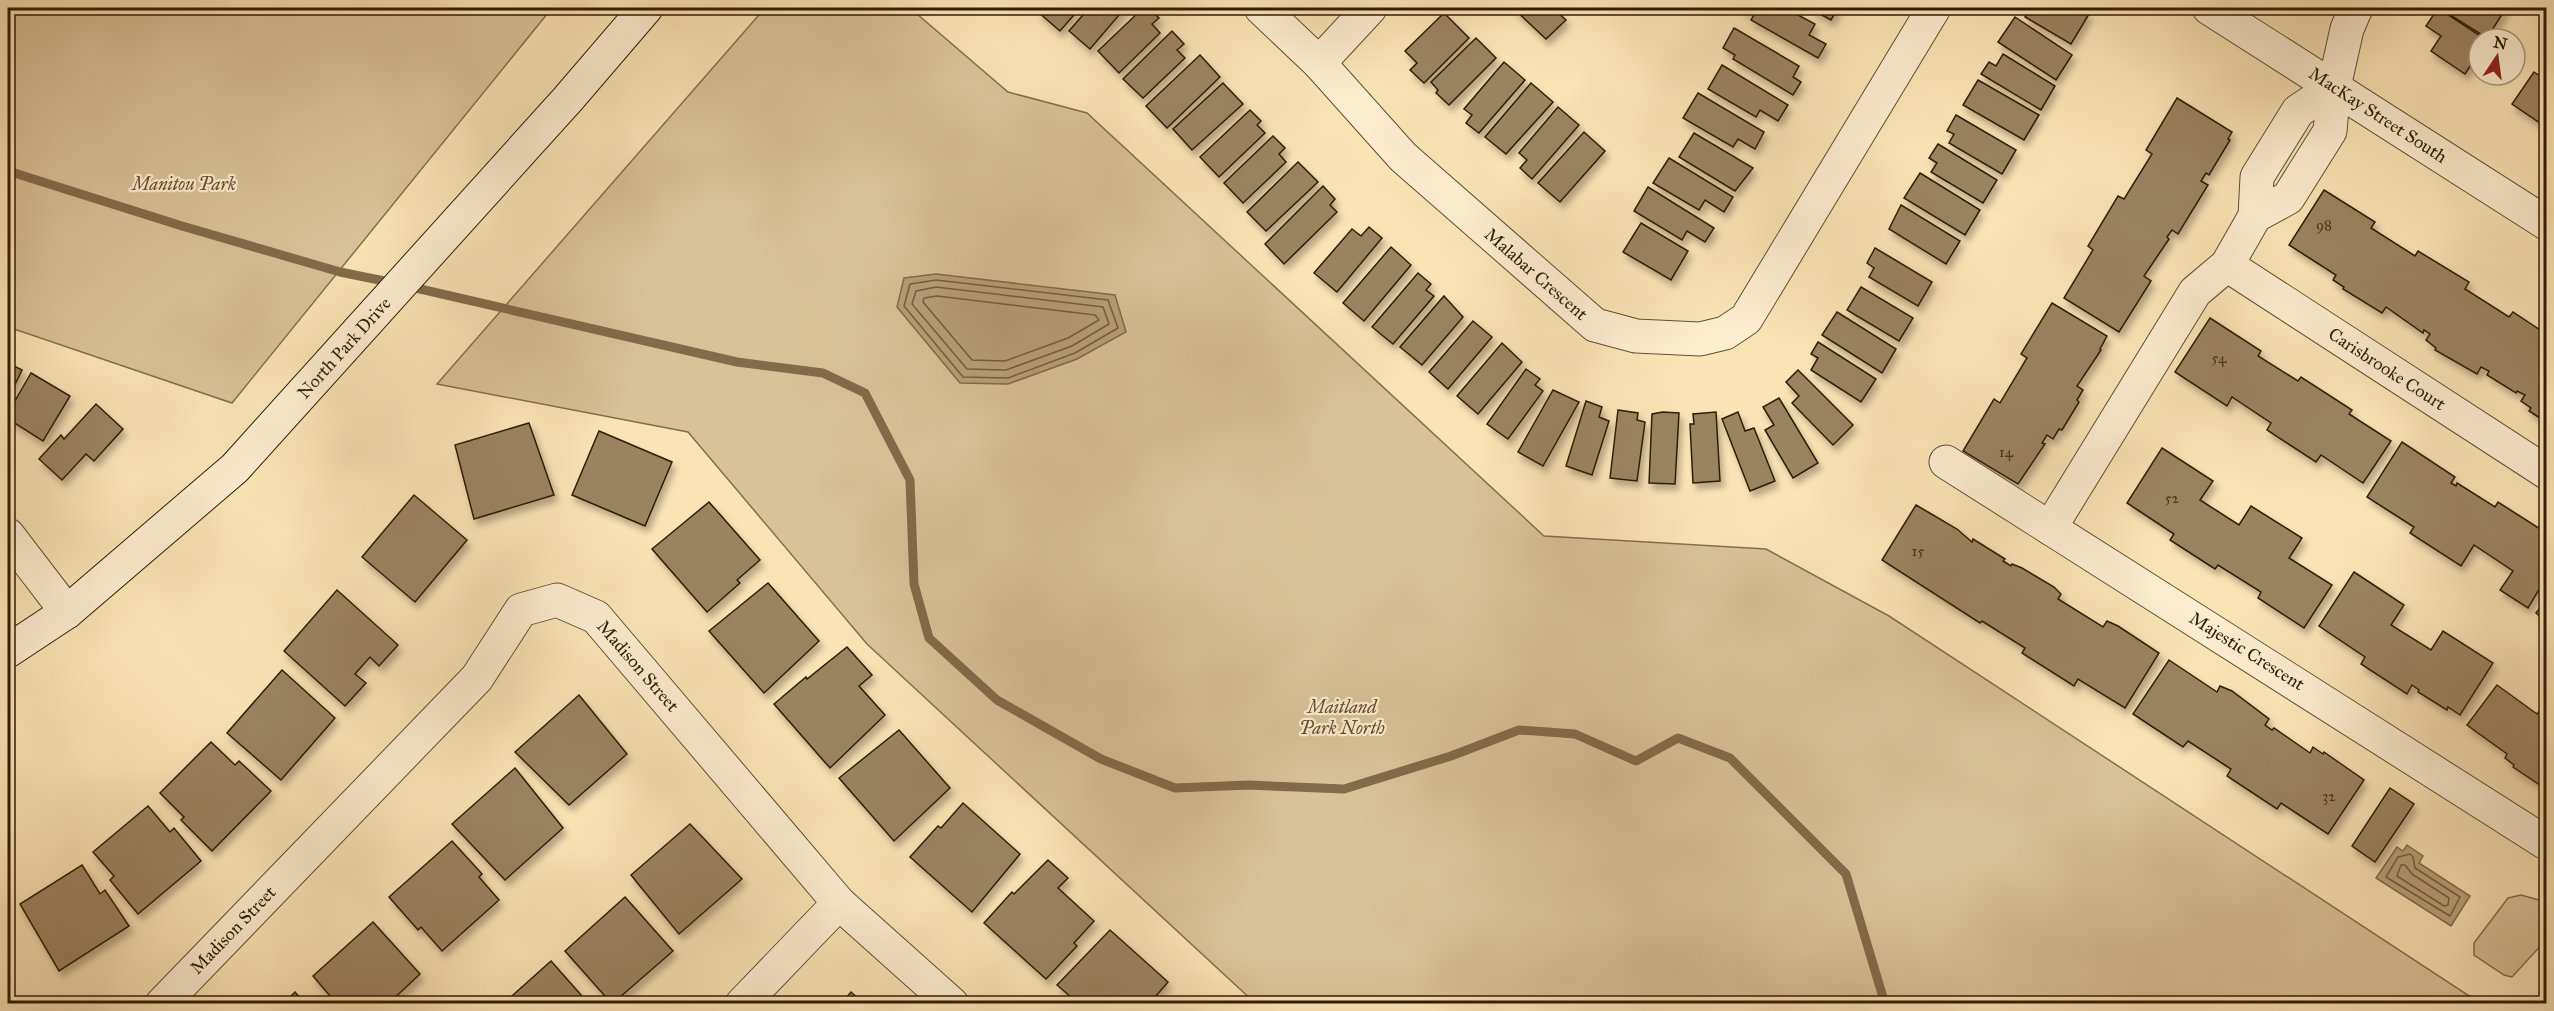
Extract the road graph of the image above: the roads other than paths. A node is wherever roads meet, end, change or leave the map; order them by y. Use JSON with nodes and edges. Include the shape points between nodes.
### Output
{"nodes":[{"id":1,"x":645,"y":8,"type":"edge"},
{"id":2,"x":1260,"y":8,"type":"edge"},
{"id":3,"x":1370,"y":8,"type":"edge"},
{"id":4,"x":1934,"y":8,"type":"edge"},
{"id":5,"x":2209,"y":8,"type":"edge"},
{"id":6,"x":2356,"y":8,"type":"edge"},
{"id":7,"x":1318,"y":63,"type":"junction"},
{"id":8,"x":2334,"y":87,"type":"junction"},
{"id":9,"x":2547,"y":223,"type":"edge"},
{"id":10,"x":2227,"y":265,"type":"junction"},
{"id":11,"x":1946,"y":462,"type":"dead end"},
{"id":12,"x":2547,"y":472,"type":"edge"},
{"id":13,"x":2050,"y":528,"type":"junction"},
{"id":14,"x":8,"y":535,"type":"edge"},
{"id":15,"x":67,"y":612,"type":"junction"},
{"id":16,"x":8,"y":651,"type":"edge"},
{"id":17,"x":2547,"y":843,"type":"edge"},
{"id":18,"x":839,"y":903,"type":"junction"},
{"id":19,"x":162,"y":1004,"type":"edge"},
{"id":20,"x":742,"y":1004,"type":"edge"},
{"id":21,"x":952,"y":1004,"type":"edge"}],
"edges":[{"from":1,"to":15,"type":"street","name":"North Park Drive","via":[[568,99],[235,468]]},
{"from":2,"to":7,"type":"street","name":"Malabar Crescent"},
{"from":3,"to":7,"type":"street"},
{"from":4,"to":7,"type":"street","name":"Malabar Crescent","via":[[1746,319],[1725,333],[1700,339],[1636,336],[1595,325],[1403,157]]},
{"from":5,"to":8,"type":"street","name":"MacKay Street South"},
{"from":6,"to":8,"type":"street","via":[[2347,29]]},
{"from":8,"to":9,"type":"street","name":"MacKay Street South"},
{"from":8,"to":10,"type":"street","via":[[2330,131],[2288,198],[2255,216]]},
{"from":10,"to":12,"type":"street","name":"Carisbrooke Court"},
{"from":10,"to":13,"type":"street","via":[[2195,292]]},
{"from":11,"to":13,"type":"street","name":"Majestic Crescent"},
{"from":13,"to":17,"type":"street","name":"Majestic Crescent"},
{"from":14,"to":15,"type":"street"},
{"from":15,"to":16,"type":"street","name":"North Park Drive"},
{"from":18,"to":19,"type":"street","name":"Madison Street","via":[[596,617],[557,600],[521,610],[477,678]]},
{"from":18,"to":20,"type":"street"},
{"from":18,"to":21,"type":"street","name":"Madison Street"}]}
